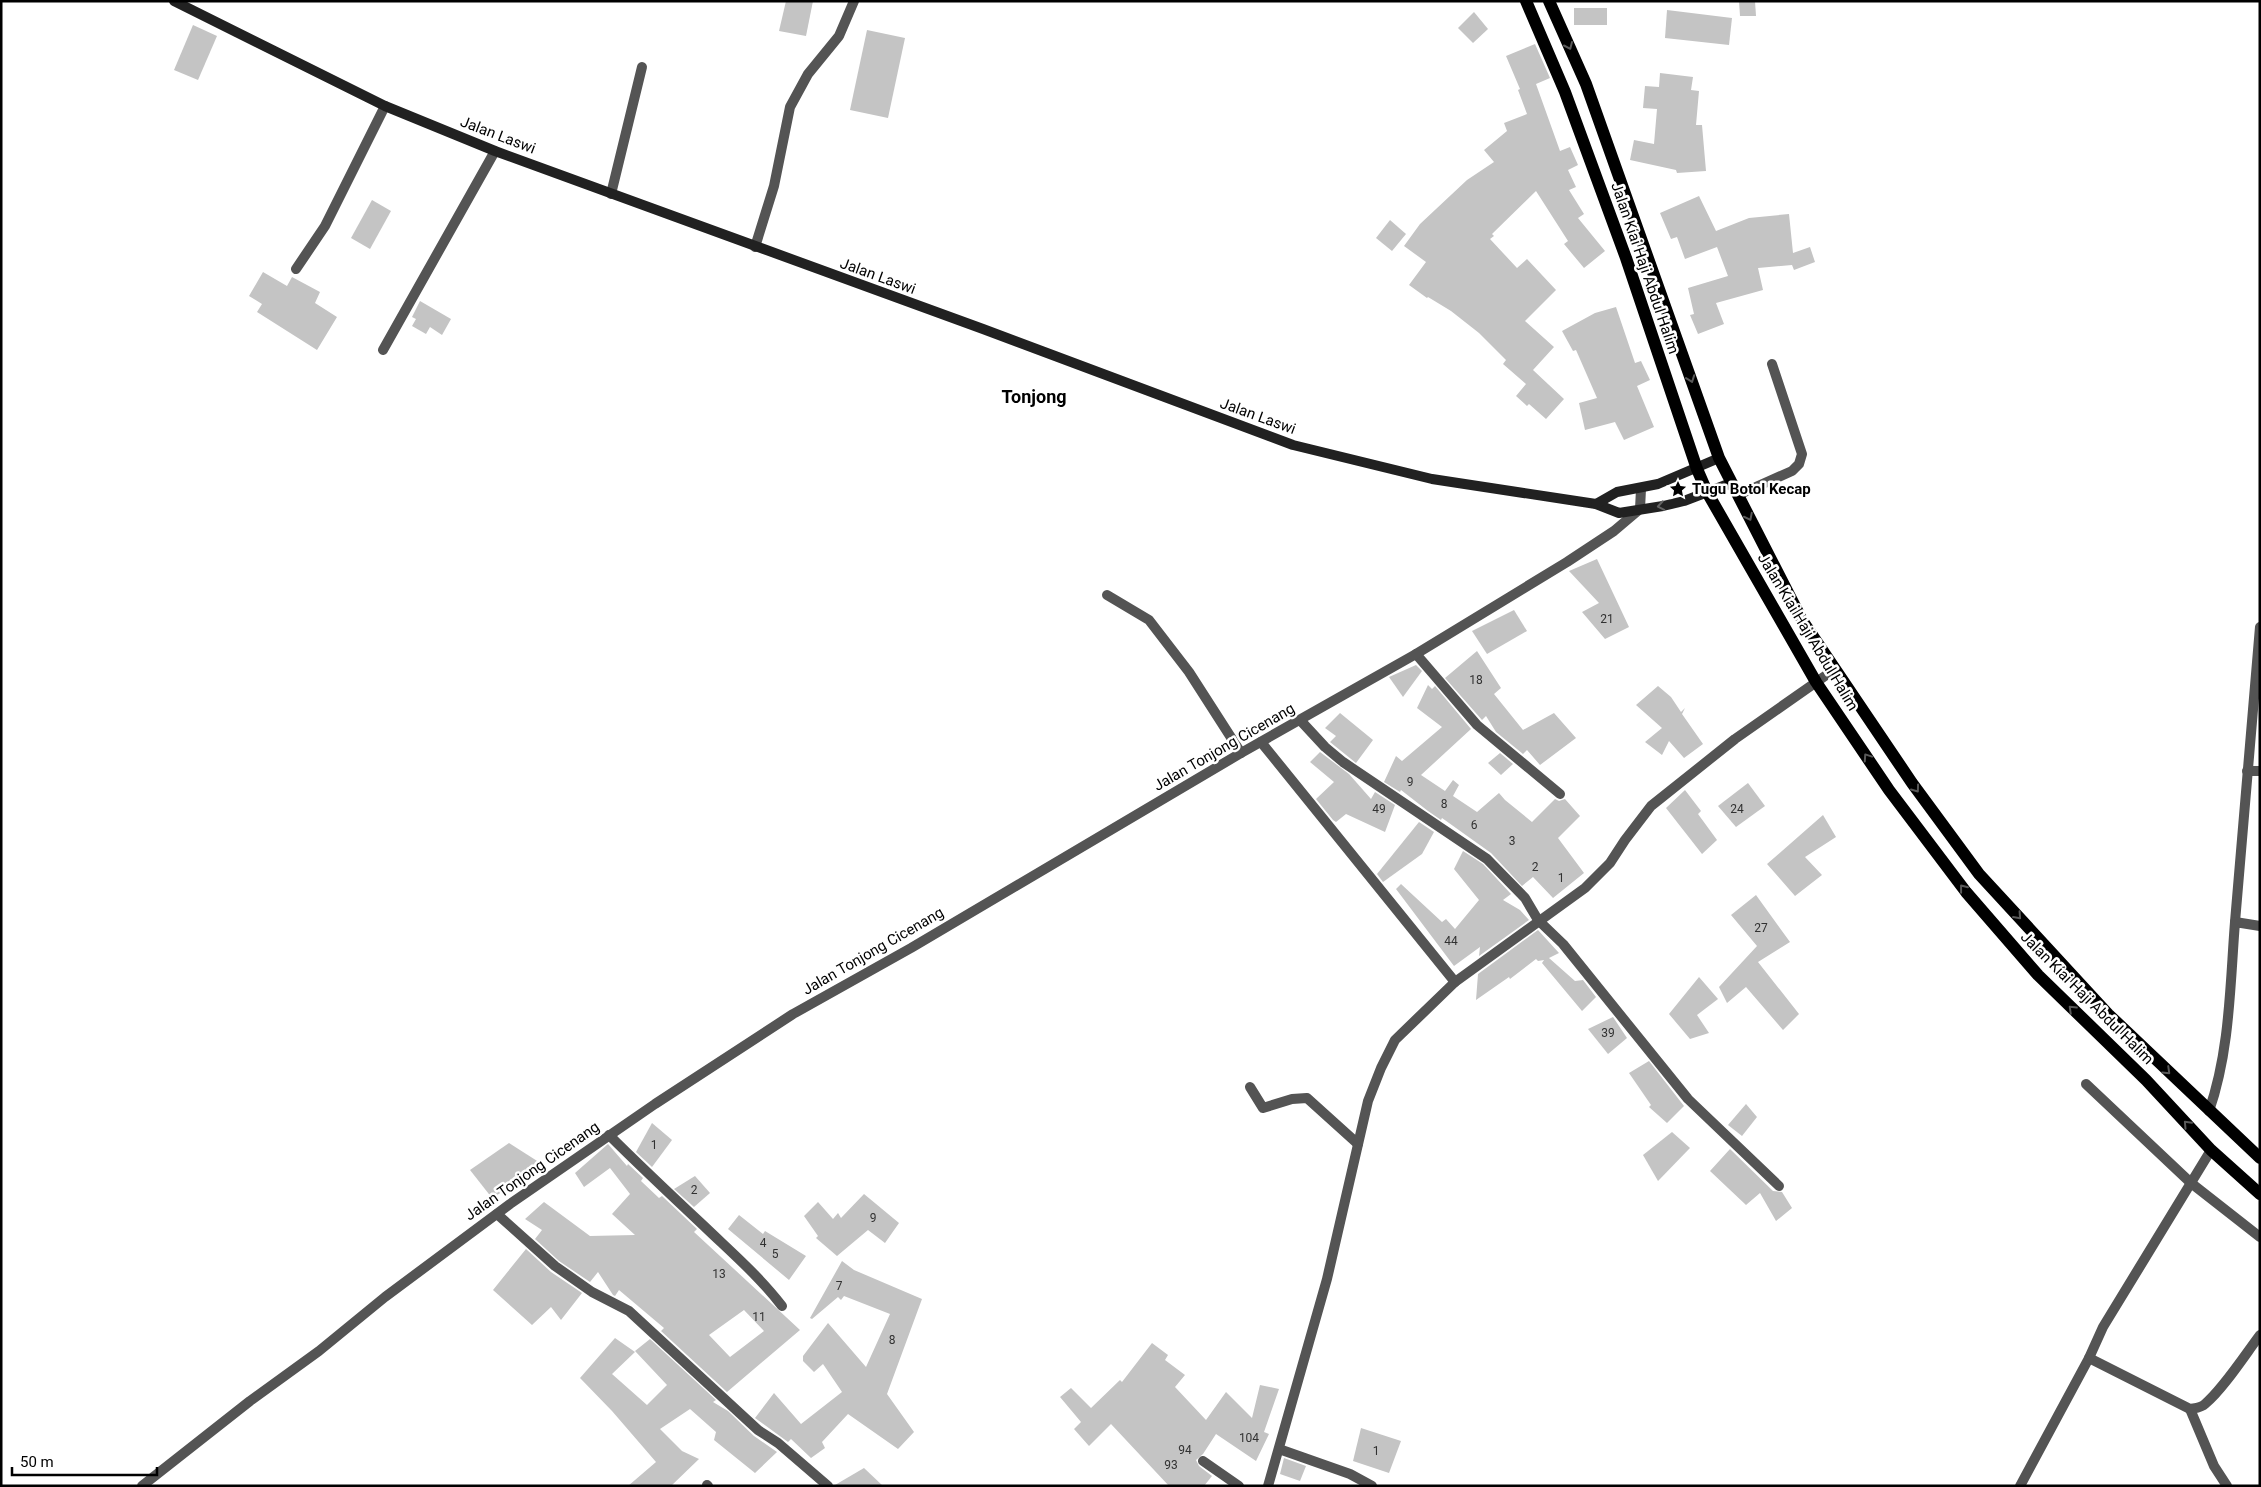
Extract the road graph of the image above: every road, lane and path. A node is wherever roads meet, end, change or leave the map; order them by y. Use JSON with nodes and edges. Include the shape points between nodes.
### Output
{"nodes":[{"id":1,"x":174,"y":1,"type":"edge"},
{"id":2,"x":854,"y":1,"type":"edge"},
{"id":3,"x":1526,"y":1,"type":"edge"},
{"id":4,"x":1550,"y":1,"type":"edge"},
{"id":5,"x":642,"y":67,"type":"dead end"},
{"id":6,"x":385,"y":106,"type":"junction"},
{"id":7,"x":495,"y":151,"type":"junction"},
{"id":8,"x":611,"y":194,"type":"junction"},
{"id":9,"x":755,"y":247,"type":"junction"},
{"id":10,"x":296,"y":269,"type":"dead end"},
{"id":11,"x":383,"y":350,"type":"dead end"},
{"id":12,"x":1772,"y":364,"type":"dead end"},
{"id":13,"x":1719,"y":458,"type":"junction"},
{"id":14,"x":1697,"y":469,"type":"junction"},
{"id":15,"x":1731,"y":483,"type":"junction"},
{"id":16,"x":1641,"y":489,"type":"junction"},
{"id":17,"x":1707,"y":492,"type":"junction"},
{"id":18,"x":1738,"y":495,"type":"junction"},
{"id":19,"x":1596,"y":504,"type":"junction"},
{"id":20,"x":1640,"y":509,"type":"junction"},
{"id":21,"x":1107,"y":595,"type":"dead end"},
{"id":22,"x":2260,"y":627,"type":"edge"},
{"id":23,"x":1416,"y":654,"type":"junction"},
{"id":24,"x":1835,"y":669,"type":"junction"},
{"id":25,"x":1816,"y":682,"type":"junction"},
{"id":26,"x":1300,"y":720,"type":"junction"},
{"id":27,"x":1261,"y":742,"type":"junction"},
{"id":28,"x":1241,"y":753,"type":"junction"},
{"id":29,"x":2247,"y":771,"type":"junction"},
{"id":30,"x":2260,"y":771,"type":"edge"},
{"id":31,"x":1560,"y":794,"type":"dead end"},
{"id":32,"x":1538,"y":920,"type":"junction"},
{"id":33,"x":2235,"y":922,"type":"junction"},
{"id":34,"x":2260,"y":926,"type":"edge"},
{"id":35,"x":1455,"y":982,"type":"junction"},
{"id":36,"x":2086,"y":1084,"type":"dead end"},
{"id":37,"x":1250,"y":1087,"type":"dead end"},
{"id":38,"x":2208,"y":1111,"type":"junction"},
{"id":39,"x":609,"y":1135,"type":"junction"},
{"id":40,"x":1358,"y":1144,"type":"junction"},
{"id":41,"x":2211,"y":1150,"type":"junction"},
{"id":42,"x":2260,"y":1158,"type":"edge"},
{"id":43,"x":2191,"y":1184,"type":"junction"},
{"id":44,"x":1779,"y":1186,"type":"dead end"},
{"id":45,"x":2260,"y":1194,"type":"edge"},
{"id":46,"x":497,"y":1214,"type":"junction"},
{"id":47,"x":2260,"y":1237,"type":"edge"},
{"id":48,"x":782,"y":1306,"type":"dead end"},
{"id":49,"x":2260,"y":1335,"type":"edge"},
{"id":50,"x":2089,"y":1358,"type":"junction"},
{"id":51,"x":2190,"y":1409,"type":"junction"},
{"id":52,"x":1279,"y":1449,"type":"junction"},
{"id":53,"x":1203,"y":1460,"type":"dead end"},
{"id":54,"x":142,"y":1486,"type":"edge"},
{"id":55,"x":828,"y":1486,"type":"edge"},
{"id":56,"x":1239,"y":1486,"type":"edge"},
{"id":57,"x":1268,"y":1486,"type":"edge"},
{"id":58,"x":1372,"y":1486,"type":"edge"},
{"id":59,"x":2020,"y":1486,"type":"edge"},
{"id":60,"x":2227,"y":1486,"type":"edge"}],
"edges":[{"from":1,"to":6,"type":"main road","name":"Jalan Laswi"},
{"from":2,"to":9,"type":"street","via":[[839,36],[808,74],[790,107],[774,186]]},
{"from":3,"to":14,"type":"main road","name":"Jalan Kiai Haji Abdul Halim","via":[[1566,92]]},
{"from":4,"to":13,"type":"main road","name":"Jalan Kiai Haji Abdul Halim","one_way":true,"via":[[1586,84]]},
{"from":5,"to":8,"type":"street"},
{"from":6,"to":7,"type":"main road","name":"Jalan Laswi"},
{"from":6,"to":10,"type":"street","via":[[326,226]]},
{"from":7,"to":8,"type":"main road","name":"Jalan Laswi"},
{"from":7,"to":11,"type":"street"},
{"from":8,"to":9,"type":"main road","name":"Jalan Laswi"},
{"from":9,"to":19,"type":"main road","name":"Jalan Laswi","via":[[1293,445],[1432,479]]},
{"from":12,"to":18,"type":"street","via":[[1802,454],[1792,471]]},
{"from":13,"to":14,"type":"main road"},
{"from":13,"to":15,"type":"main road","name":"Jalan Kiai Haji Abdul Halim"},
{"from":14,"to":16,"type":"main road"},
{"from":14,"to":17,"type":"main road","name":"Jalan Kiai Haji Abdul Halim"},
{"from":15,"to":17,"type":"main road","name":"Jalan Laswi"},
{"from":15,"to":18,"type":"main road","name":"Jalan Kiai Haji Abdul Halim"},
{"from":16,"to":19,"type":"main road","via":[[1617,492]]},
{"from":16,"to":20,"type":"street"},
{"from":17,"to":20,"type":"main road","name":"Jalan Laswi","one_way":true,"via":[[1684,501]]},
{"from":17,"to":25,"type":"main road","name":"Jalan Kiai Haji Abdul Halim"},
{"from":18,"to":24,"type":"main road","name":"Jalan Kiai Haji Abdul Halim","one_way":true,"via":[[1802,620]]},
{"from":19,"to":20,"type":"main road","name":"Jalan Laswi","via":[[1619,513]]},
{"from":20,"to":23,"type":"street","name":"Jalan Tonjong Cicenang","via":[[1614,531],[1567,562]]},
{"from":21,"to":28,"type":"street","via":[[1149,620],[1189,672]]},
{"from":22,"to":29,"type":"street"},
{"from":23,"to":26,"type":"street","name":"Jalan Tonjong Cicenang"},
{"from":23,"to":31,"type":"street","via":[[1477,725]]},
{"from":24,"to":25,"type":"street"},
{"from":24,"to":38,"type":"main road","name":"Jalan Kiai Haji Abdul Halim","one_way":true,"via":[[1912,783],[1979,874],[2108,1014]]},
{"from":25,"to":32,"type":"street","via":[[1735,739],[1651,806],[1610,863],[1585,888]]},
{"from":41,"to":25,"type":"main road","name":"Jalan Kiai Haji Abdul Halim","one_way":true,"via":[[2146,1080],[2038,975],[1966,892],[1889,790]]},
{"from":26,"to":27,"type":"street","name":"Jalan Tonjong Cicenang"},
{"from":26,"to":32,"type":"street","via":[[1343,762],[1487,860],[1525,898]]},
{"from":27,"to":28,"type":"street","name":"Jalan Tonjong Cicenang"},
{"from":27,"to":35,"type":"street"},
{"from":28,"to":39,"type":"street","name":"Jalan Tonjong Cicenang","via":[[793,1014]]},
{"from":29,"to":30,"type":"street"},
{"from":29,"to":33,"type":"street"},
{"from":32,"to":35,"type":"street"},
{"from":32,"to":44,"type":"street","via":[[1563,944],[1688,1099]]},
{"from":33,"to":34,"type":"street"},
{"from":33,"to":38,"type":"street","via":[[2219,1080]]},
{"from":35,"to":40,"type":"street","via":[[1396,1040],[1368,1101]]},
{"from":36,"to":43,"type":"street"},
{"from":37,"to":40,"type":"street","via":[[1263,1108],[1307,1098]]},
{"from":38,"to":42,"type":"main road","name":"Jalan Kiai Haji Abdul Halim"},
{"from":39,"to":46,"type":"street","name":"Jalan Tonjong Cicenang"},
{"from":39,"to":48,"type":"street","via":[[745,1263]]},
{"from":40,"to":52,"type":"street","via":[[1328,1279]]},
{"from":41,"to":43,"type":"street"},
{"from":41,"to":45,"type":"main road","name":"Jalan Kiai Haji Abdul Halim"},
{"from":43,"to":47,"type":"street"},
{"from":43,"to":50,"type":"street","via":[[2103,1327]]},
{"from":46,"to":54,"type":"street","name":"Jalan Tonjong Cicenang"},
{"from":46,"to":55,"type":"street","via":[[554,1266],[592,1292],[629,1311],[758,1430]]},
{"from":49,"to":51,"type":"street","via":[[2205,1404]]},
{"from":50,"to":51,"type":"street"},
{"from":50,"to":59,"type":"street"},
{"from":51,"to":60,"type":"street","via":[[2214,1466]]},
{"from":52,"to":57,"type":"street"},
{"from":52,"to":58,"type":"street","via":[[1350,1474]]},
{"from":53,"to":56,"type":"street"}]}
